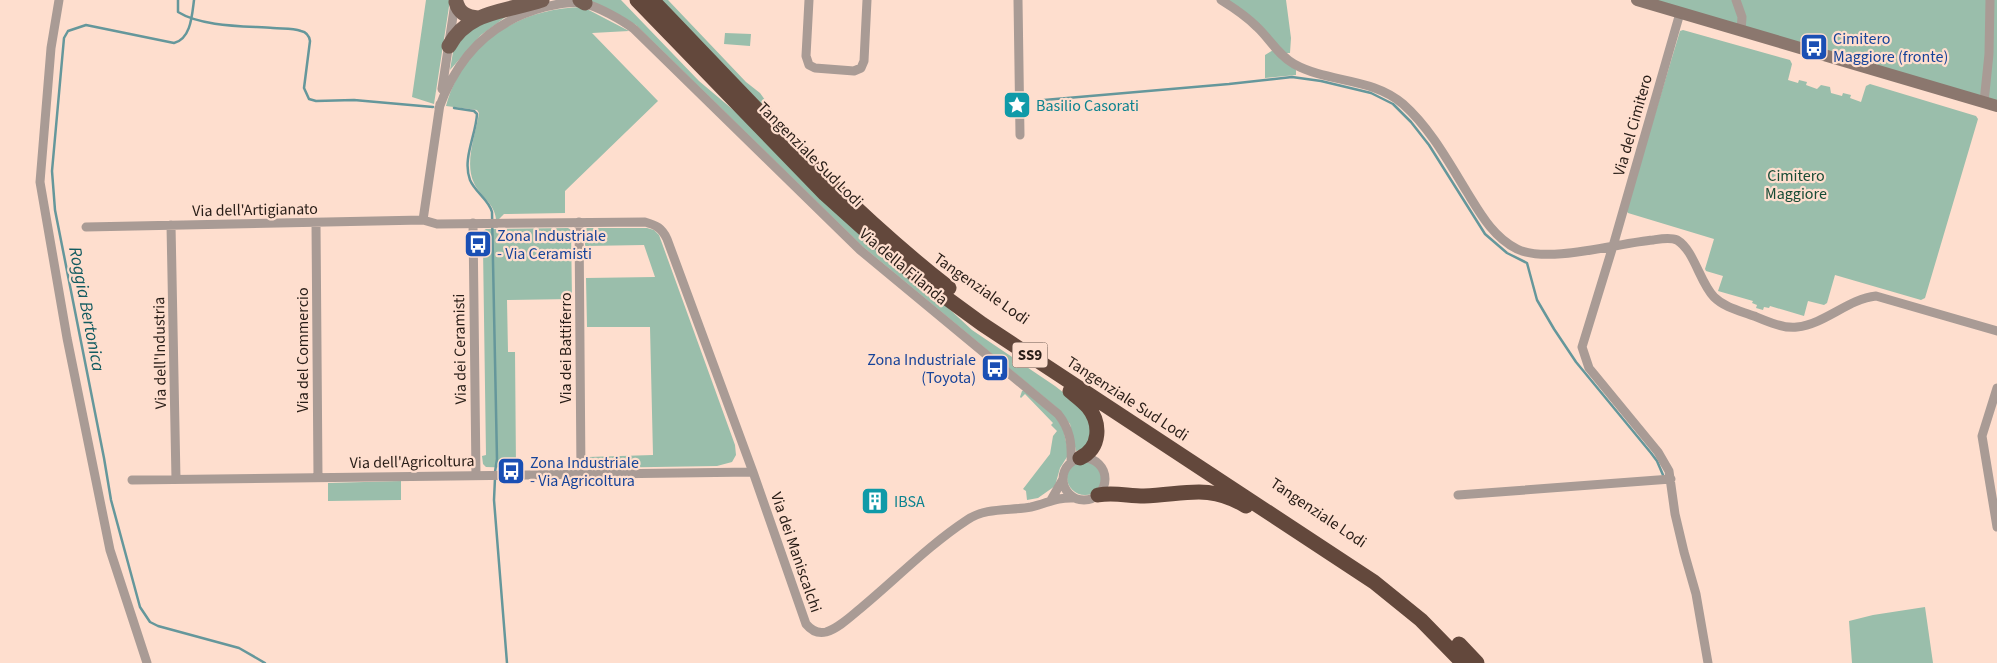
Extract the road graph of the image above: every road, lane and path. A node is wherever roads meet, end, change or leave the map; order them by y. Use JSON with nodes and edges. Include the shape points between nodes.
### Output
{"nodes":[{"id":1,"x":59,"y":0,"type":"edge"},
{"id":2,"x":542,"y":0,"type":"edge"},
{"id":3,"x":626,"y":0,"type":"edge"},
{"id":4,"x":637,"y":0,"type":"edge"},
{"id":5,"x":652,"y":0,"type":"edge"},
{"id":6,"x":809,"y":0,"type":"edge"},
{"id":7,"x":867,"y":0,"type":"edge"},
{"id":8,"x":1018,"y":0,"type":"edge"},
{"id":9,"x":1221,"y":0,"type":"edge"},
{"id":10,"x":1636,"y":0,"type":"edge"},
{"id":11,"x":1736,"y":0,"type":"edge"},
{"id":12,"x":1990,"y":0,"type":"edge"},
{"id":13,"x":456,"y":1,"type":"edge"},
{"id":14,"x":582,"y":2,"type":"edge"},
{"id":15,"x":1680,"y":13,"type":"junction"},
{"id":16,"x":478,"y":18,"type":"junction"},
{"id":17,"x":1741,"y":31,"type":"junction"},
{"id":18,"x":449,"y":46,"type":"junction"},
{"id":19,"x":706,"y":72,"type":"junction"},
{"id":20,"x":1984,"y":102,"type":"junction"},
{"id":21,"x":1997,"y":106,"type":"edge"},
{"id":22,"x":439,"y":108,"type":"junction"},
{"id":23,"x":1020,"y":135,"type":"dead end"},
{"id":24,"x":423,"y":220,"type":"junction"},
{"id":25,"x":579,"y":222,"type":"junction"},
{"id":26,"x":316,"y":223,"type":"junction"},
{"id":27,"x":473,"y":223,"type":"junction"},
{"id":28,"x":171,"y":225,"type":"junction"},
{"id":29,"x":657,"y":226,"type":"joint"},
{"id":30,"x":86,"y":227,"type":"dead end"},
{"id":31,"x":1613,"y":246,"type":"junction"},
{"id":32,"x":957,"y":307,"type":"junction"},
{"id":33,"x":1997,"y":331,"type":"edge"},
{"id":34,"x":1997,"y":388,"type":"edge"},
{"id":35,"x":1076,"y":460,"type":"junction"},
{"id":36,"x":753,"y":472,"type":"junction"},
{"id":37,"x":581,"y":474,"type":"junction"},
{"id":38,"x":476,"y":475,"type":"junction"},
{"id":39,"x":318,"y":477,"type":"junction"},
{"id":40,"x":176,"y":479,"type":"junction"},
{"id":41,"x":1063,"y":479,"type":"junction"},
{"id":42,"x":1671,"y":479,"type":"junction"},
{"id":43,"x":132,"y":480,"type":"dead end"},
{"id":44,"x":1098,"y":495,"type":"junction"},
{"id":45,"x":1458,"y":495,"type":"dead end"},
{"id":46,"x":1075,"y":498,"type":"junction"},
{"id":47,"x":1051,"y":500,"type":"junction"},
{"id":48,"x":1997,"y":527,"type":"edge"},
{"id":49,"x":1342,"y":560,"type":"junction"},
{"id":50,"x":146,"y":663,"type":"edge"},
{"id":51,"x":1463,"y":663,"type":"edge"},
{"id":52,"x":1476,"y":663,"type":"edge"},
{"id":53,"x":1708,"y":663,"type":"edge"}],
"edges":[{"from":1,"to":50,"type":"street","via":[[51,48],[40,182],[67,338],[110,550]]},
{"from":2,"to":16,"type":"main road"},
{"from":3,"to":19,"type":"highway","via":[[674,50]]},
{"from":4,"to":19,"type":"highway","name":"Tangenziale Sud Lodi","number":"SS9"},
{"from":5,"to":52,"type":"highway","name":"Tangenziale Lodi","number":"SS9","via":[[833,186],[908,256],[984,313],[1377,572],[1424,609]]},
{"from":6,"to":7,"type":"street","via":[[806,56],[809,65],[854,71],[861,68],[864,61]]},
{"from":8,"to":23,"type":"street"},
{"from":9,"to":31,"type":"street","via":[[1250,20],[1292,63],[1372,87],[1391,95],[1408,109],[1426,128],[1485,220],[1511,245],[1525,252],[1544,254]]},
{"from":10,"to":15,"type":"street"},
{"from":11,"to":17,"type":"street","via":[[1742,17]]},
{"from":12,"to":20,"type":"street"},
{"from":13,"to":16,"type":"main road","via":[[466,16]]},
{"from":13,"to":18,"type":"street"},
{"from":14,"to":22,"type":"street","via":[[549,6],[518,15],[500,25],[458,68]]},
{"from":14,"to":35,"type":"street","name":"Via della Filanda","via":[[634,29],[860,250],[1058,414],[1067,427]]},
{"from":15,"to":17,"type":"street"},
{"from":15,"to":31,"type":"street","name":"Via del Cimitero"},
{"from":16,"to":18,"type":"main road","via":[[460,30]]},
{"from":17,"to":20,"type":"street"},
{"from":18,"to":22,"type":"street"},
{"from":19,"to":32,"type":"highway","name":"Tangenziale Sud Lodi","number":"SS9","via":[[851,219]]},
{"from":20,"to":21,"type":"street"},
{"from":22,"to":24,"type":"street"},
{"from":24,"to":26,"type":"street","name":"Via dell'Artigianato"},
{"from":24,"to":27,"type":"street","name":"Via dell'Artigianato","via":[[437,224]]},
{"from":25,"to":27,"type":"street","name":"Via dell'Artigianato"},
{"from":25,"to":29,"type":"street","name":"Via dell'Artigianato","via":[[645,222]]},
{"from":25,"to":37,"type":"street","name":"Via dei Battiferro"},
{"from":26,"to":28,"type":"street","name":"Via dell'Artigianato"},
{"from":26,"to":39,"type":"street","name":"Via del Commercio"},
{"from":27,"to":38,"type":"street","name":"Via dei Ceramisti"},
{"from":28,"to":30,"type":"street","name":"Via dell'Artigianato"},
{"from":28,"to":40,"type":"street","name":"Via dell'Industria"},
{"from":29,"to":36,"type":"street","name":"Via dei Maniscalchi","via":[[667,239]]},
{"from":31,"to":33,"type":"street","via":[[1626,242],[1676,240],[1687,251],[1716,299],[1731,308],[1796,328],[1816,322],[1866,297],[1876,296]]},
{"from":31,"to":42,"type":"street","name":"Via del Cimitero","via":[[1582,348],[1589,368],[1658,452]]},
{"from":32,"to":35,"type":"highway","via":[[985,335],[1088,407],[1096,423],[1097,436],[1090,452]]},
{"from":32,"to":49,"type":"highway","name":"Tangenziale Sud Lodi","number":"SS9"},
{"from":34,"to":48,"type":"street","via":[[1982,436]]},
{"from":35,"to":41,"type":"street","via":[[1065,470]]},
{"from":35,"to":44,"type":"street","via":[[1092,459],[1103,470],[1104,487]]},
{"from":36,"to":37,"type":"street","name":"Via dell'Agricoltura"},
{"from":36,"to":47,"type":"street","name":"Via dei Maniscalchi","via":[[806,624],[820,632],[844,622],[967,520],[987,512],[1031,507]]},
{"from":37,"to":38,"type":"street","name":"Via dell'Agricoltura"},
{"from":38,"to":39,"type":"street","name":"Via dell'Agricoltura"},
{"from":39,"to":40,"type":"street","name":"Via dell'Agricoltura"},
{"from":40,"to":43,"type":"street","name":"Via dell'Agricoltura"},
{"from":41,"to":46,"type":"street","via":[[1066,490]]},
{"from":41,"to":47,"type":"street"},
{"from":42,"to":45,"type":"street"},
{"from":42,"to":53,"type":"street","name":"Via del Cimitero","via":[[1675,514],[1696,594]]},
{"from":44,"to":46,"type":"street","via":[[1087,500]]},
{"from":44,"to":49,"type":"highway","via":[[1147,496],[1198,491],[1223,496],[1243,504],[1307,545]]},
{"from":46,"to":47,"type":"street"},
{"from":49,"to":51,"type":"highway","name":"Tangenziale Sud Lodi","number":"SS9","via":[[1422,620]]}]}
